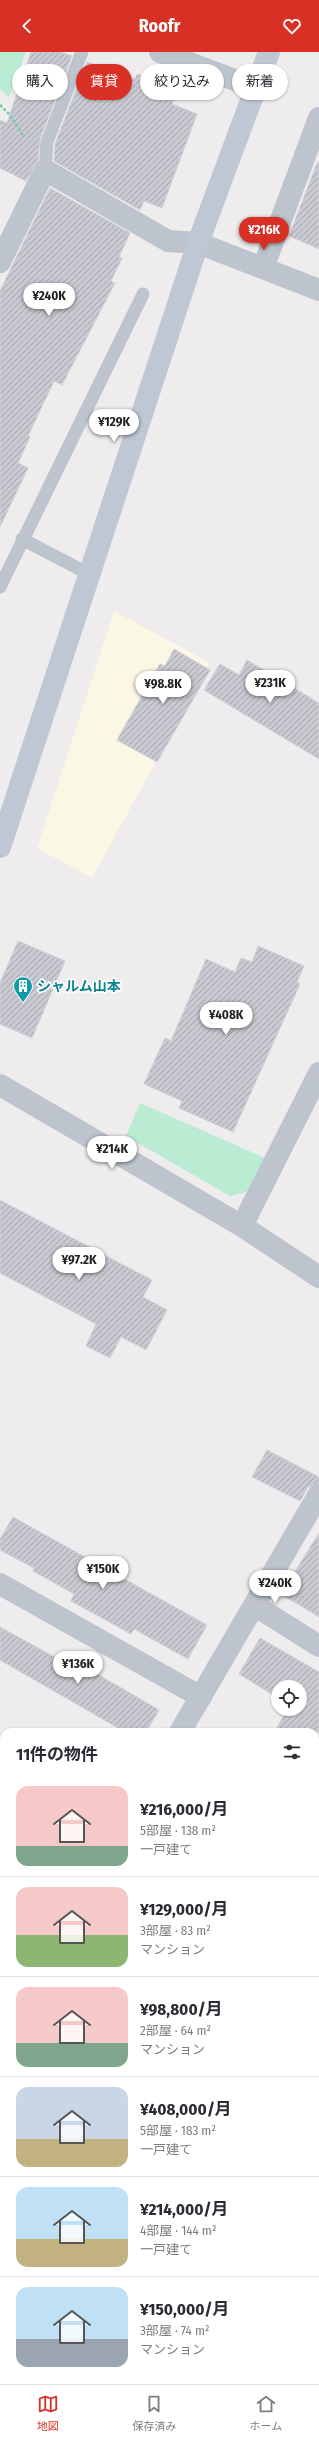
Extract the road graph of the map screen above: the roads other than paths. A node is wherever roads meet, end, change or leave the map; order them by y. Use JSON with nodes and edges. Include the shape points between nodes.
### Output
{"nodes":[{"id":1,"x":82,"y":52,"type":"edge"},
{"id":2,"x":160,"y":52,"type":"edge"},
{"id":3,"x":269,"y":52,"type":"edge"},
{"id":4,"x":265,"y":64,"type":"edge"},
{"id":5,"x":232,"y":79,"type":"edge"},
{"id":6,"x":252,"y":100,"type":"edge"},
{"id":7,"x":319,"y":118,"type":"edge"},
{"id":8,"x":45,"y":170,"type":"junction"},
{"id":9,"x":198,"y":243,"type":"junction"},
{"id":10,"x":0,"y":262,"type":"edge"},
{"id":11,"x":263,"y":268,"type":"junction"},
{"id":12,"x":319,"y":290,"type":"edge"},
{"id":13,"x":143,"y":294,"type":"dead end"},
{"id":14,"x":22,"y":539,"type":"junction"},
{"id":15,"x":89,"y":574,"type":"junction"},
{"id":16,"x":0,"y":587,"type":"edge"},
{"id":17,"x":0,"y":847,"type":"edge"},
{"id":18,"x":319,"y":1073,"type":"edge"},
{"id":19,"x":0,"y":1085,"type":"edge"},
{"id":20,"x":314,"y":1097,"type":"edge"},
{"id":21,"x":242,"y":1226,"type":"junction"},
{"id":22,"x":319,"y":1277,"type":"edge"},
{"id":23,"x":319,"y":1494,"type":"edge"},
{"id":24,"x":0,"y":1584,"type":"edge"},
{"id":25,"x":254,"y":1605,"type":"junction"},
{"id":26,"x":319,"y":1646,"type":"edge"},
{"id":27,"x":201,"y":1697,"type":"junction"},
{"id":28,"x":182,"y":1728,"type":"edge"}],
"edges":[{"from":1,"to":8,"type":"lane","via":[[47,142]]},
{"from":2,"to":5,"type":"street"},
{"from":3,"to":4,"type":"street"},
{"from":6,"to":9,"type":"street"},
{"from":7,"to":11,"type":"street"},
{"from":8,"to":9,"type":"street","via":[[168,241]]},
{"from":8,"to":10,"type":"street"},
{"from":9,"to":11,"type":"street"},
{"from":9,"to":15,"type":"street"},
{"from":11,"to":12,"type":"street"},
{"from":13,"to":14,"type":"lane"},
{"from":14,"to":15,"type":"lane"},
{"from":14,"to":16,"type":"lane"},
{"from":15,"to":17,"type":"street"},
{"from":18,"to":20,"type":"street"},
{"from":19,"to":21,"type":"street"},
{"from":20,"to":21,"type":"street"},
{"from":21,"to":22,"type":"street"},
{"from":23,"to":25,"type":"street"},
{"from":24,"to":27,"type":"street"},
{"from":25,"to":26,"type":"street"},
{"from":25,"to":27,"type":"street"},
{"from":27,"to":28,"type":"street"}]}
